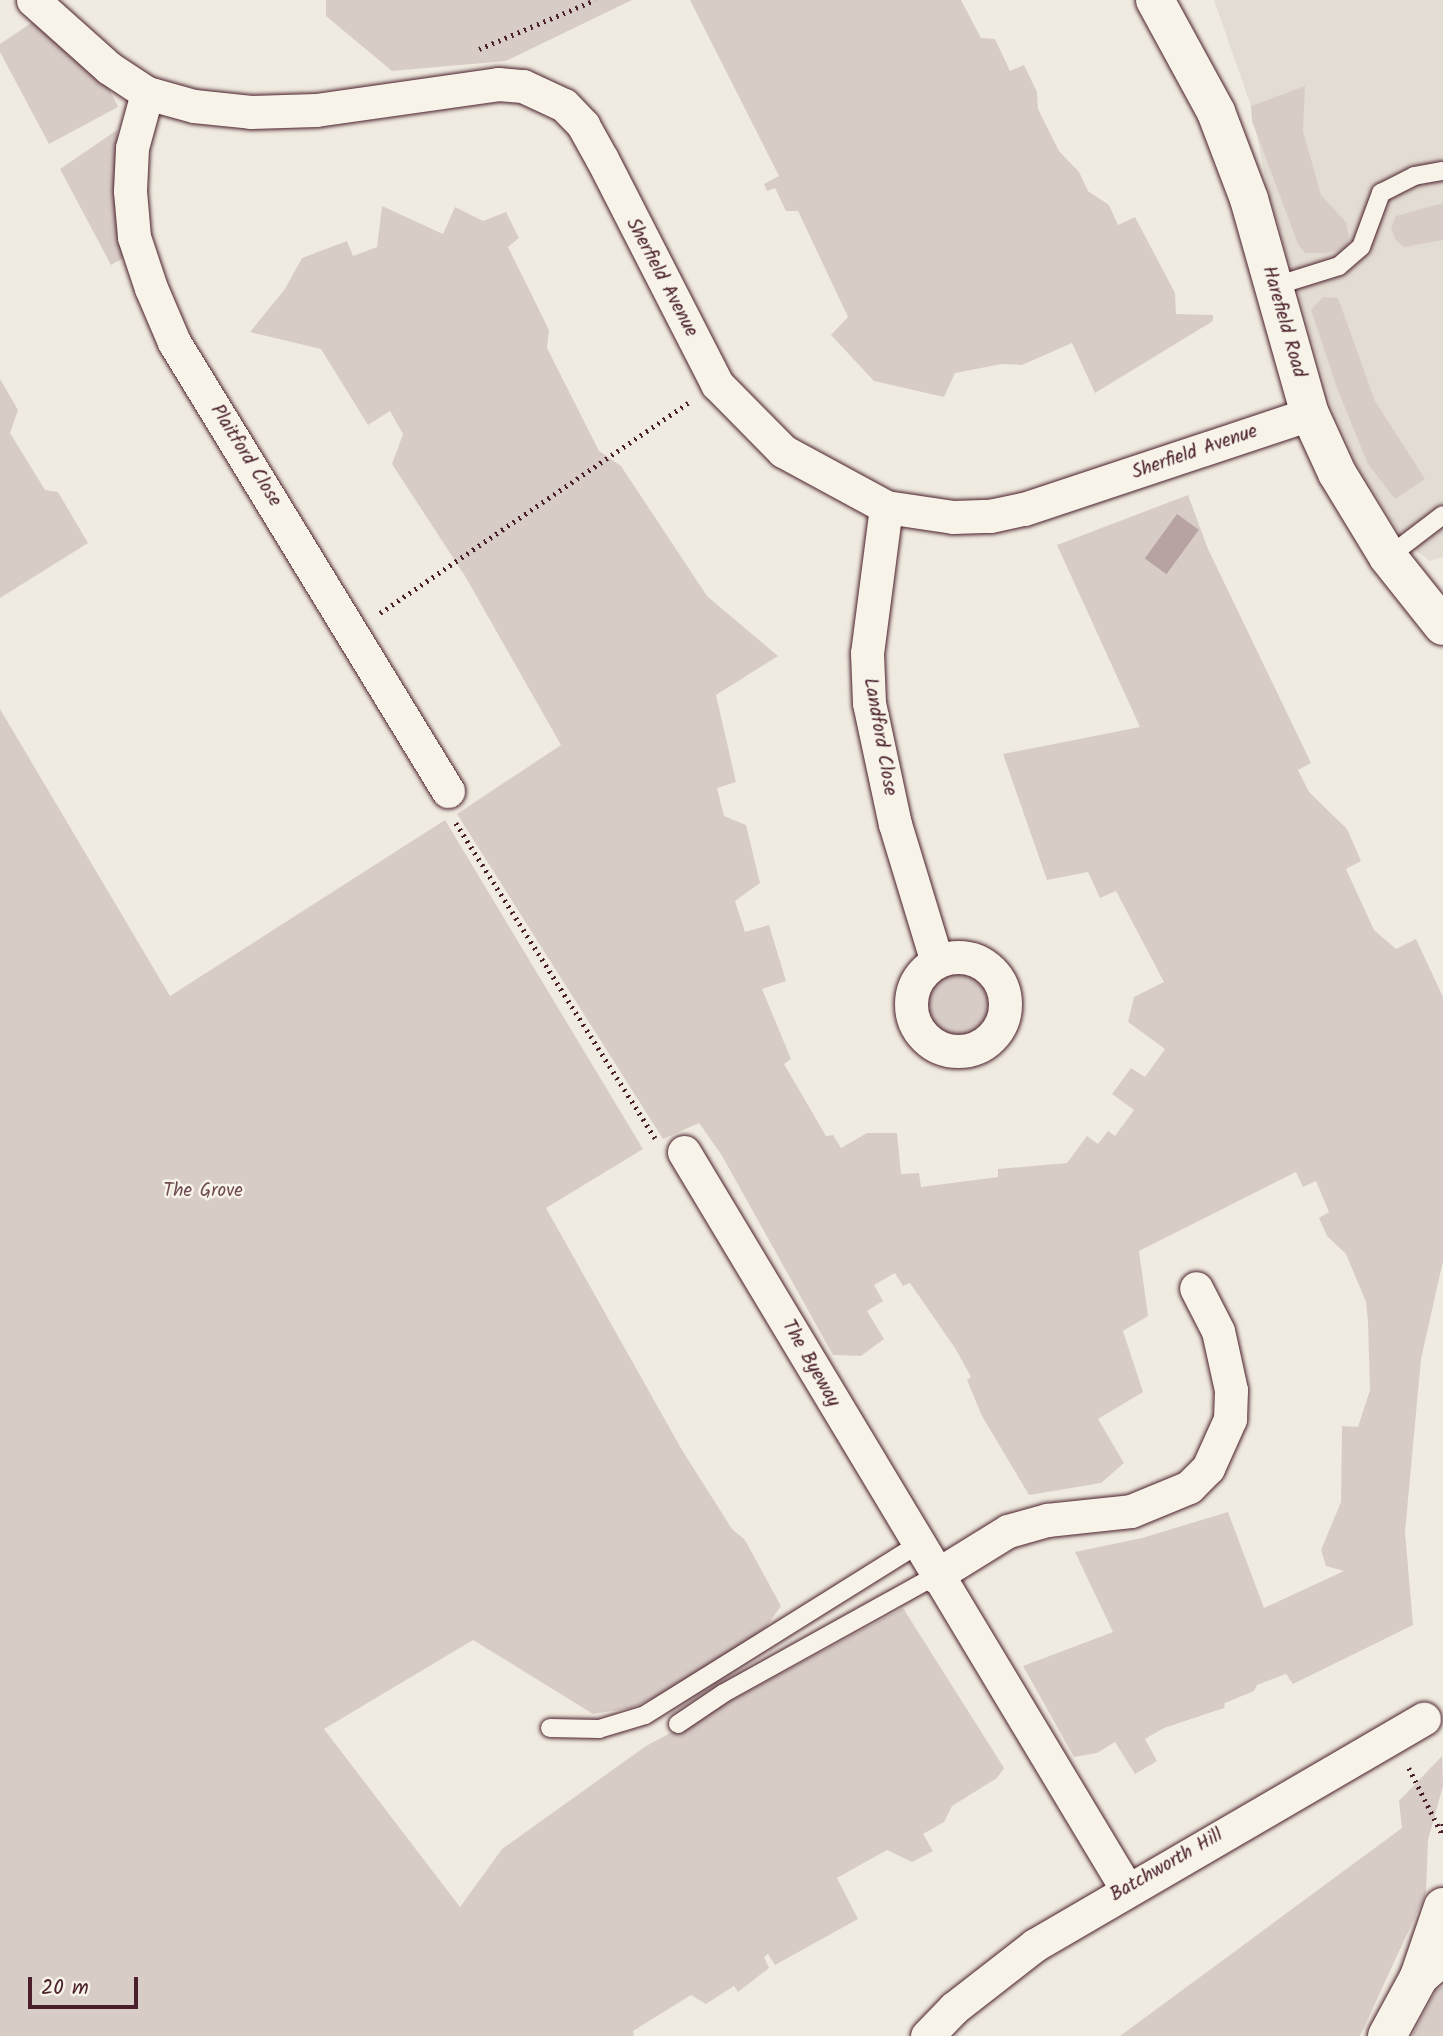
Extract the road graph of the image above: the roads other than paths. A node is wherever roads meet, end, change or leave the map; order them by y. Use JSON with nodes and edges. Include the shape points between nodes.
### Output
{"nodes":[{"id":1,"x":33,"y":0,"type":"edge"},
{"id":2,"x":1155,"y":0,"type":"edge"},
{"id":3,"x":147,"y":93,"type":"junction"},
{"id":4,"x":1443,"y":171,"type":"edge"},
{"id":5,"x":1272,"y":287,"type":"junction"},
{"id":6,"x":1310,"y":414,"type":"junction"},
{"id":7,"x":886,"y":507,"type":"junction"},
{"id":8,"x":1443,"y":515,"type":"edge"},
{"id":9,"x":1388,"y":557,"type":"junction"},
{"id":10,"x":1443,"y":626,"type":"edge"},
{"id":11,"x":448,"y":791,"type":"road end"},
{"id":12,"x":937,"y":962,"type":"dead end"},
{"id":13,"x":684,"y":1152,"type":"road end"},
{"id":14,"x":1196,"y":1288,"type":"dead end"},
{"id":15,"x":917,"y":1545,"type":"junction"},
{"id":16,"x":935,"y":1576,"type":"junction"},
{"id":17,"x":1424,"y":1719,"type":"dead end"},
{"id":18,"x":678,"y":1724,"type":"dead end"},
{"id":19,"x":550,"y":1728,"type":"dead end"},
{"id":20,"x":1126,"y":1888,"type":"junction"},
{"id":21,"x":1443,"y":1907,"type":"edge"},
{"id":22,"x":1431,"y":1967,"type":"edge"},
{"id":23,"x":927,"y":2036,"type":"edge"},
{"id":24,"x":1387,"y":2036,"type":"edge"}],
"edges":[{"from":1,"to":3,"type":"street","name":"Sherfield Avenue","via":[[109,68]]},
{"from":2,"to":5,"type":"street","name":"Harefield Road","via":[[1216,112],[1250,199]]},
{"from":3,"to":7,"type":"street","name":"Sherfield Avenue","via":[[194,106],[251,112],[316,110],[467,85],[523,86],[542,93],[583,125],[717,384],[783,451]]},
{"from":3,"to":11,"type":"street","name":"Plaitford Close","via":[[132,148],[134,237],[174,342]]},
{"from":4,"to":5,"type":"lane","via":[[1414,176],[1381,194],[1361,247],[1339,266]]},
{"from":5,"to":6,"type":"street","name":"Harefield Road"},
{"from":6,"to":7,"type":"street","name":"Sherfield Avenue","via":[[1013,512],[953,517]]},
{"from":6,"to":9,"type":"street","name":"Harefield Road","via":[[1337,473]]},
{"from":7,"to":12,"type":"street","name":"Landford Close","via":[[868,640],[869,703],[895,824]]},
{"from":8,"to":9,"type":"lane"},
{"from":9,"to":10,"type":"street","name":"Harefield Road"},
{"from":13,"to":15,"type":"street","name":"The Byeway"},
{"from":14,"to":16,"type":"street","via":[[1218,1331],[1231,1390],[1230,1419],[1208,1468],[1189,1487],[1130,1511],[1047,1520],[1008,1531]]},
{"from":15,"to":16,"type":"street","name":"The Byeway"},
{"from":15,"to":19,"type":"lane","via":[[645,1715],[599,1729]]},
{"from":16,"to":18,"type":"lane"},
{"from":16,"to":20,"type":"street","name":"The Byeway"},
{"from":17,"to":20,"type":"street","name":"Batchworth Hill"},
{"from":20,"to":23,"type":"street","name":"Batchworth Hill","via":[[1035,1945],[954,2008]]},
{"from":21,"to":22,"type":"street"},
{"from":22,"to":24,"type":"street"}]}
